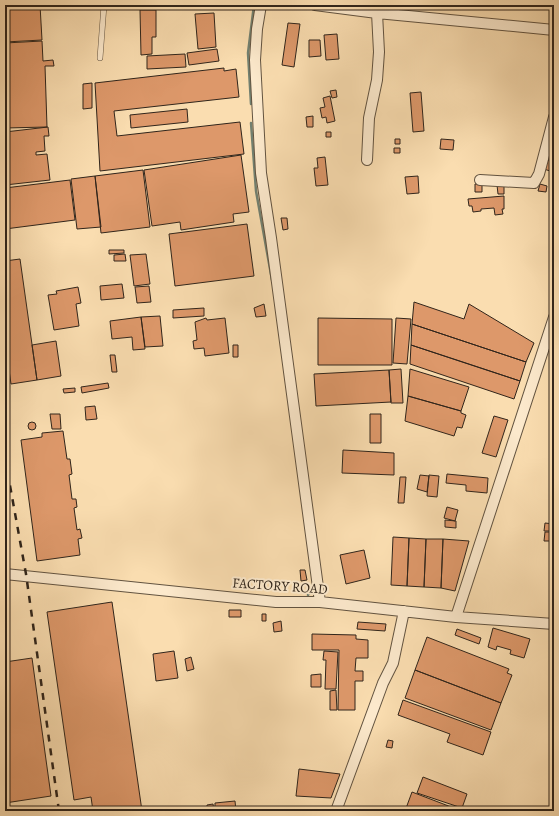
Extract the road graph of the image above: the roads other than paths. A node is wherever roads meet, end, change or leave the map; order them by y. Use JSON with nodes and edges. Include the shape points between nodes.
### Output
{"nodes":[{"id":1,"x":104,"y":5,"type":"edge"},
{"id":2,"x":261,"y":5,"type":"edge"},
{"id":3,"x":315,"y":5,"type":"edge"},
{"id":4,"x":377,"y":13,"type":"junction"},
{"id":5,"x":554,"y":30,"type":"edge"},
{"id":6,"x":100,"y":58,"type":"dead end"},
{"id":7,"x":554,"y":117,"type":"edge"},
{"id":8,"x":367,"y":160,"type":"dead end"},
{"id":9,"x":480,"y":180,"type":"dead end"},
{"id":10,"x":554,"y":317,"type":"edge"},
{"id":11,"x":5,"y":574,"type":"edge"},
{"id":12,"x":320,"y":602,"type":"junction"},
{"id":13,"x":404,"y":611,"type":"junction"},
{"id":14,"x":456,"y":617,"type":"junction"},
{"id":15,"x":554,"y":624,"type":"edge"},
{"id":16,"x":336,"y":811,"type":"edge"}],
"edges":[{"from":1,"to":6,"type":"lane"},
{"from":2,"to":12,"type":"street","via":[[255,60],[261,173]]},
{"from":3,"to":4,"type":"street"},
{"from":4,"to":5,"type":"street"},
{"from":4,"to":8,"type":"street","via":[[379,52],[377,80],[369,118]]},
{"from":7,"to":9,"type":"street","via":[[539,174],[534,183]]},
{"from":10,"to":14,"type":"street"},
{"from":11,"to":12,"type":"street","name":"FACTORY ROAD","via":[[276,602]]},
{"from":12,"to":13,"type":"street","name":"FACTORY ROAD"},
{"from":13,"to":14,"type":"street","name":"FACTORY ROAD"},
{"from":13,"to":16,"type":"street","via":[[393,663]]},
{"from":14,"to":15,"type":"street","name":"FACTORY ROAD"}]}
